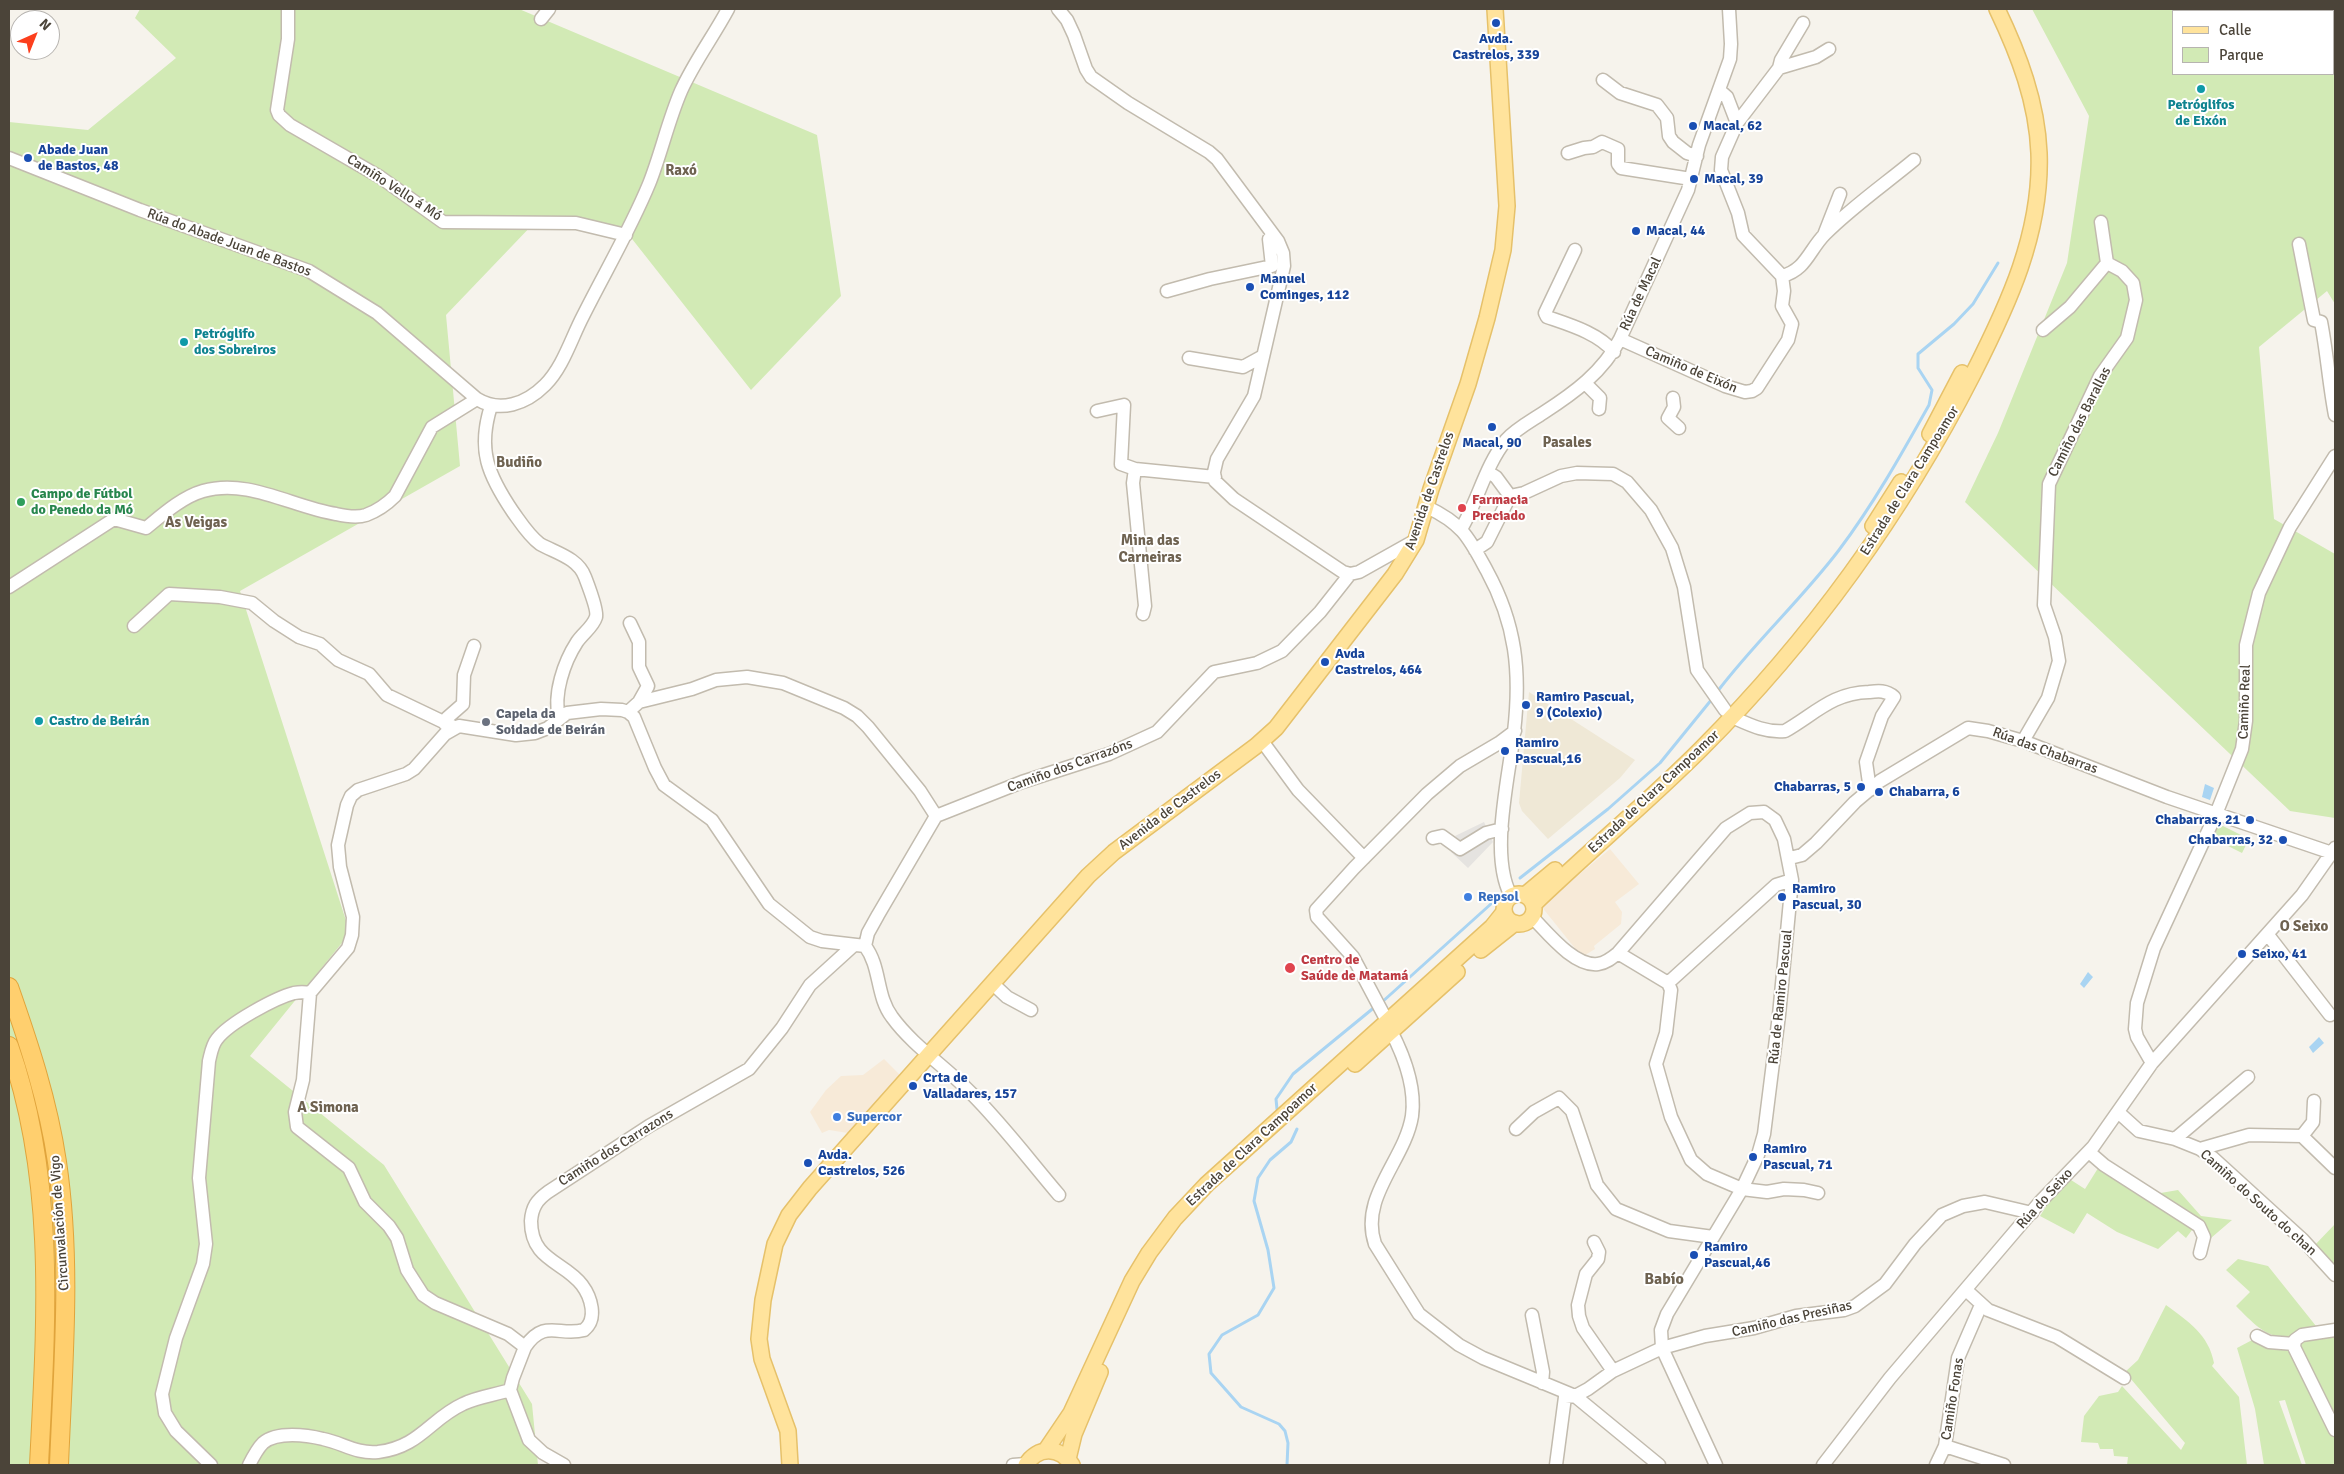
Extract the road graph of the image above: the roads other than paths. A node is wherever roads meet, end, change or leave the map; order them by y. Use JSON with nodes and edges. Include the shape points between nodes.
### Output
{"nodes":[{"id":1,"x":288,"y":9,"type":"edge"},
{"id":2,"x":549,"y":9,"type":"edge"},
{"id":3,"x":728,"y":9,"type":"edge"},
{"id":4,"x":1054,"y":9,"type":"edge"},
{"id":5,"x":1058,"y":9,"type":"edge"},
{"id":6,"x":1495,"y":9,"type":"edge"},
{"id":7,"x":1728,"y":9,"type":"edge"},
{"id":8,"x":1986,"y":9,"type":"edge"},
{"id":9,"x":1997,"y":9,"type":"edge"},
{"id":10,"x":541,"y":19,"type":"dead end"},
{"id":11,"x":1803,"y":23,"type":"dead end"},
{"id":12,"x":1058,"y":24,"type":"dead end"},
{"id":13,"x":1829,"y":49,"type":"dead end"},
{"id":14,"x":1779,"y":68,"type":"junction"},
{"id":15,"x":1603,"y":80,"type":"dead end"},
{"id":16,"x":1719,"y":90,"type":"junction"},
{"id":17,"x":1737,"y":123,"type":"junction"},
{"id":18,"x":1568,"y":153,"type":"dead end"},
{"id":19,"x":1697,"y":156,"type":"junction"},
{"id":20,"x":9,"y":158,"type":"edge"},
{"id":21,"x":1914,"y":160,"type":"dead end"},
{"id":22,"x":1692,"y":179,"type":"junction"},
{"id":23,"x":1840,"y":194,"type":"dead end"},
{"id":24,"x":2101,"y":222,"type":"dead end"},
{"id":25,"x":626,"y":235,"type":"junction"},
{"id":26,"x":1273,"y":235,"type":"junction"},
{"id":27,"x":1824,"y":235,"type":"junction"},
{"id":28,"x":2299,"y":244,"type":"dead end"},
{"id":29,"x":1575,"y":250,"type":"dead end"},
{"id":30,"x":2107,"y":263,"type":"junction"},
{"id":31,"x":1782,"y":276,"type":"junction"},
{"id":32,"x":1167,"y":291,"type":"dead end"},
{"id":33,"x":2044,"y":330,"type":"dead end"},
{"id":34,"x":1620,"y":339,"type":"junction"},
{"id":35,"x":1614,"y":352,"type":"junction"},
{"id":36,"x":1263,"y":356,"type":"junction"},
{"id":37,"x":1189,"y":358,"type":"dead end"},
{"id":38,"x":1585,"y":383,"type":"junction"},
{"id":39,"x":1673,"y":398,"type":"dead end"},
{"id":40,"x":476,"y":399,"type":"junction"},
{"id":41,"x":491,"y":406,"type":"junction"},
{"id":42,"x":1599,"y":409,"type":"dead end"},
{"id":43,"x":1097,"y":411,"type":"dead end"},
{"id":44,"x":2335,"y":415,"type":"edge"},
{"id":45,"x":1679,"y":428,"type":"dead end"},
{"id":46,"x":2335,"y":456,"type":"edge"},
{"id":47,"x":1135,"y":469,"type":"junction"},
{"id":48,"x":1488,"y":472,"type":"junction"},
{"id":49,"x":1215,"y":477,"type":"junction"},
{"id":50,"x":1510,"y":496,"type":"junction"},
{"id":51,"x":1427,"y":507,"type":"junction"},
{"id":52,"x":1461,"y":529,"type":"junction"},
{"id":53,"x":1416,"y":540,"type":"junction"},
{"id":54,"x":1475,"y":550,"type":"junction"},
{"id":55,"x":1350,"y":574,"type":"junction"},
{"id":56,"x":9,"y":587,"type":"edge"},
{"id":57,"x":1143,"y":614,"type":"dead end"},
{"id":58,"x":630,"y":623,"type":"dead end"},
{"id":59,"x":134,"y":626,"type":"dead end"},
{"id":60,"x":474,"y":646,"type":"dead end"},
{"id":61,"x":639,"y":702,"type":"junction"},
{"id":62,"x":1725,"y":709,"type":"junction"},
{"id":63,"x":628,"y":712,"type":"junction"},
{"id":64,"x":558,"y":718,"type":"junction"},
{"id":65,"x":449,"y":726,"type":"junction"},
{"id":66,"x":1515,"y":731,"type":"junction"},
{"id":67,"x":1262,"y":741,"type":"junction"},
{"id":68,"x":2023,"y":741,"type":"junction"},
{"id":69,"x":1870,"y":790,"type":"junction"},
{"id":70,"x":2216,"y":814,"type":"junction"},
{"id":71,"x":936,"y":816,"type":"junction"},
{"id":72,"x":1502,"y":828,"type":"junction"},
{"id":73,"x":1433,"y":838,"type":"dead end"},
{"id":74,"x":2334,"y":850,"type":"edge"},
{"id":75,"x":1364,"y":858,"type":"junction"},
{"id":76,"x":1790,"y":858,"type":"junction"},
{"id":77,"x":1792,"y":880,"type":"junction"},
{"id":78,"x":1526,"y":903,"type":"junction"},
{"id":79,"x":1504,"y":912,"type":"junction"},
{"id":80,"x":1515,"y":923,"type":"junction"},
{"id":81,"x":2268,"y":935,"type":"junction"},
{"id":82,"x":860,"y":946,"type":"junction"},
{"id":83,"x":1618,"y":953,"type":"junction"},
{"id":84,"x":992,"y":983,"type":"junction"},
{"id":85,"x":1668,"y":983,"type":"junction"},
{"id":86,"x":9,"y":987,"type":"edge"},
{"id":87,"x":310,"y":993,"type":"junction"},
{"id":88,"x":1031,"y":1010,"type":"dead end"},
{"id":89,"x":2330,"y":1015,"type":"dead end"},
{"id":90,"x":1386,"y":1021,"type":"junction"},
{"id":91,"x":9,"y":1046,"type":"edge"},
{"id":92,"x":929,"y":1054,"type":"junction"},
{"id":93,"x":2152,"y":1062,"type":"junction"},
{"id":94,"x":2248,"y":1078,"type":"dead end"},
{"id":95,"x":2314,"y":1101,"type":"dead end"},
{"id":96,"x":2118,"y":1112,"type":"junction"},
{"id":97,"x":1516,"y":1130,"type":"dead end"},
{"id":98,"x":2302,"y":1136,"type":"junction"},
{"id":99,"x":2175,"y":1139,"type":"junction"},
{"id":100,"x":2200,"y":1149,"type":"junction"},
{"id":101,"x":2089,"y":1152,"type":"junction"},
{"id":102,"x":2335,"y":1168,"type":"edge"},
{"id":103,"x":1742,"y":1189,"type":"junction"},
{"id":104,"x":1818,"y":1193,"type":"dead end"},
{"id":105,"x":1059,"y":1195,"type":"dead end"},
{"id":106,"x":2032,"y":1213,"type":"junction"},
{"id":107,"x":1713,"y":1237,"type":"junction"},
{"id":108,"x":1594,"y":1242,"type":"dead end"},
{"id":109,"x":2200,"y":1253,"type":"dead end"},
{"id":110,"x":2335,"y":1275,"type":"edge"},
{"id":111,"x":1966,"y":1290,"type":"junction"},
{"id":112,"x":1981,"y":1305,"type":"junction"},
{"id":113,"x":1532,"y":1316,"type":"dead end"},
{"id":114,"x":2335,"y":1330,"type":"edge"},
{"id":115,"x":2257,"y":1336,"type":"dead end"},
{"id":116,"x":2294,"y":1344,"type":"junction"},
{"id":117,"x":526,"y":1347,"type":"junction"},
{"id":118,"x":1662,"y":1348,"type":"junction"},
{"id":119,"x":1613,"y":1371,"type":"junction"},
{"id":120,"x":2124,"y":1378,"type":"dead end"},
{"id":121,"x":1542,"y":1383,"type":"junction"},
{"id":122,"x":510,"y":1390,"type":"junction"},
{"id":123,"x":1575,"y":1396,"type":"junction"},
{"id":124,"x":2335,"y":1430,"type":"edge"},
{"id":125,"x":1945,"y":1446,"type":"junction"},
{"id":126,"x":1046,"y":1450,"type":"junction"},
{"id":127,"x":1070,"y":1462,"type":"edge"},
{"id":128,"x":39,"y":1465,"type":"edge"},
{"id":129,"x":59,"y":1465,"type":"edge"},
{"id":130,"x":211,"y":1465,"type":"edge"},
{"id":131,"x":249,"y":1465,"type":"edge"},
{"id":132,"x":564,"y":1465,"type":"edge"},
{"id":133,"x":790,"y":1465,"type":"edge"},
{"id":134,"x":1022,"y":1465,"type":"edge"},
{"id":135,"x":1556,"y":1465,"type":"edge"},
{"id":136,"x":1659,"y":1465,"type":"edge"},
{"id":137,"x":1716,"y":1465,"type":"edge"},
{"id":138,"x":1822,"y":1465,"type":"edge"},
{"id":139,"x":1936,"y":1465,"type":"edge"},
{"id":140,"x":2004,"y":1465,"type":"edge"}],
"edges":[{"from":1,"to":25,"type":"street","name":"Camiño Vello á Mó","via":[[288,39],[277,110],[290,125],[380,178],[443,222],[576,223]]},
{"from":2,"to":10,"type":"street"},
{"from":3,"to":25,"type":"street","via":[[682,89],[659,159]]},
{"from":4,"to":12,"type":"street"},
{"from":5,"to":26,"type":"street","via":[[1067,20],[1091,78],[1209,152],[1223,166]]},
{"from":6,"to":51,"type":"main road","name":"Avenida de Castrelos","via":[[1506,235],[1468,384]]},
{"from":7,"to":16,"type":"street","name":"Rúa de Macal","via":[[1730,59]]},
{"from":8,"to":62,"type":"main road","name":"Estrada de Clara Campoamor","via":[[2009,61],[2028,138],[2028,195],[2009,271],[1931,432],[1886,506],[1814,607]]},
{"from":9,"to":62,"type":"main road","name":"Estrada de Clara Campoamor","via":[[2028,86],[2037,137],[2034,217],[2018,274],[1952,415],[1894,512],[1822,614]]},
{"from":11,"to":14,"type":"street"},
{"from":13,"to":14,"type":"street","via":[[1816,57]]},
{"from":14,"to":17,"type":"street"},
{"from":15,"to":19,"type":"street","via":[[1620,93],[1657,105],[1667,118],[1671,140],[1687,153]]},
{"from":16,"to":17,"type":"street","via":[[1727,97]]},
{"from":16,"to":19,"type":"street","name":"Rúa de Macal"},
{"from":17,"to":31,"type":"street","via":[[1722,158],[1722,178],[1734,201],[1743,235]]},
{"from":18,"to":22,"type":"street","via":[[1602,142],[1618,149],[1621,168]]},
{"from":19,"to":22,"type":"street","name":"Rúa de Macal"},
{"from":20,"to":40,"type":"street","name":"Rúa do Abade Juan de Bastos","via":[[309,271],[377,313]]},
{"from":21,"to":27,"type":"street"},
{"from":22,"to":34,"type":"street","name":"Rúa de Macal"},
{"from":23,"to":27,"type":"street"},
{"from":24,"to":30,"type":"street"},
{"from":25,"to":41,"type":"street","via":[[555,373],[524,401],[502,407]]},
{"from":26,"to":32,"type":"street","via":[[1269,239],[1272,266]]},
{"from":26,"to":36,"type":"street","via":[[1283,253],[1284,266]]},
{"from":27,"to":31,"type":"street","via":[[1804,264]]},
{"from":28,"to":44,"type":"street","via":[[2314,320],[2320,322],[2327,353]]},
{"from":29,"to":35,"type":"street","via":[[1545,312],[1547,317],[1608,344]]},
{"from":30,"to":33,"type":"street","via":[[2070,307]]},
{"from":30,"to":68,"type":"street","name":"Camiño das Barallas","via":[[2122,271],[2133,283],[2136,300],[2127,338],[2100,376],[2049,484],[2044,605],[2059,661],[2048,698]]},
{"from":31,"to":34,"type":"street","name":"Camiño de Eixón","via":[[1782,306],[1792,324],[1788,340],[1752,391],[1724,386]]},
{"from":34,"to":35,"type":"street","name":"Rúa de Macal"},
{"from":35,"to":38,"type":"street","name":"Rúa de Macal"},
{"from":36,"to":37,"type":"street","via":[[1243,367]]},
{"from":36,"to":49,"type":"street","via":[[1252,401],[1217,459]]},
{"from":38,"to":42,"type":"street","via":[[1600,398]]},
{"from":38,"to":48,"type":"street","name":"Rúa de Macal","via":[[1507,439]]},
{"from":39,"to":45,"type":"street","via":[[1674,406],[1668,418]]},
{"from":40,"to":41,"type":"street","name":"Rúa do Abade Juan de Bastos"},
{"from":40,"to":56,"type":"street","via":[[432,427],[395,496],[365,515],[328,513],[250,489],[225,487],[203,490],[146,528],[114,519]]},
{"from":41,"to":64,"type":"street","via":[[486,422],[485,456],[493,481],[531,536],[580,568],[596,611],[562,677],[557,700]]},
{"from":43,"to":47,"type":"street","via":[[1124,406],[1121,464]]},
{"from":46,"to":70,"type":"street","name":"Camiño Real","via":[[2290,527],[2259,593],[2246,645],[2246,721],[2242,749]]},
{"from":47,"to":49,"type":"street"},
{"from":47,"to":57,"type":"street","via":[[1133,483],[1145,606]]},
{"from":48,"to":50,"type":"street","via":[[1496,477]]},
{"from":48,"to":52,"type":"street","name":"Rúa de Macal"},
{"from":49,"to":55,"type":"street","via":[[1221,489],[1234,500]]},
{"from":50,"to":54,"type":"street","via":[[1487,542]]},
{"from":50,"to":62,"type":"street","via":[[1577,473],[1613,474],[1627,482],[1651,510],[1672,548],[1684,587],[1697,670]]},
{"from":51,"to":52,"type":"street","name":"Rúa de Ramiro Pascual"},
{"from":51,"to":53,"type":"main road","name":"Avenida de Castrelos"},
{"from":52,"to":54,"type":"street","name":"Rúa de Ramiro Pascual"},
{"from":53,"to":55,"type":"street"},
{"from":53,"to":67,"type":"main road","name":"Avenida de Castrelos","via":[[1353,630]]},
{"from":54,"to":66,"type":"street","name":"Rúa de Ramiro Pascual","via":[[1500,595],[1511,625],[1516,673]]},
{"from":55,"to":71,"type":"street","name":"Camiño dos Carrazóns","via":[[1320,612],[1282,651],[1257,663],[1214,672],[1157,732],[1109,754],[1022,782]]},
{"from":58,"to":61,"type":"street","via":[[639,642],[639,667],[648,686]]},
{"from":59,"to":65,"type":"street","via":[[169,594],[220,597],[252,603],[298,637],[320,644],[338,660],[369,674],[388,695]]},
{"from":60,"to":65,"type":"street","via":[[464,675],[463,704],[447,718]]},
{"from":61,"to":63,"type":"street"},
{"from":61,"to":71,"type":"street","via":[[716,680],[747,677],[783,683],[857,716],[920,791]]},
{"from":62,"to":69,"type":"street","via":[[1763,730],[1785,731],[1842,695],[1889,693],[1894,697],[1882,716],[1866,762]]},
{"from":62,"to":78,"type":"main road","name":"Estrada de Clara Campoamor","via":[[1650,798]]},
{"from":63,"to":64,"type":"street","via":[[601,709],[568,713]]},
{"from":63,"to":82,"type":"street","via":[[634,717],[664,785],[712,820],[769,904],[810,937]]},
{"from":64,"to":65,"type":"street","via":[[548,728],[516,735],[469,726]]},
{"from":65,"to":87,"type":"street","via":[[414,769],[358,790],[351,796],[338,845],[353,918],[352,935],[348,948]]},
{"from":66,"to":72,"type":"street","name":"Rúa de Ramiro Pascual"},
{"from":66,"to":75,"type":"street","via":[[1460,766],[1427,794]]},
{"from":67,"to":75,"type":"street","via":[[1298,790]]},
{"from":67,"to":84,"type":"main road","name":"Avenida de Castrelos","via":[[1106,858]]},
{"from":68,"to":69,"type":"street","name":"Rúa das Chabarras","via":[[1988,730],[1968,728]]},
{"from":68,"to":70,"type":"street","name":"Rúa das Chabarras"},
{"from":69,"to":76,"type":"street","name":"Rúa das Chabarras","via":[[1802,855]]},
{"from":70,"to":74,"type":"street","name":"Rúa das Chabarras"},
{"from":70,"to":93,"type":"street","name":"Camiño Real","via":[[2154,948],[2137,1003],[2134,1029]]},
{"from":71,"to":82,"type":"street"},
{"from":72,"to":73,"type":"street","via":[[1486,833],[1460,849],[1442,836]]},
{"from":72,"to":78,"type":"street","name":"Rúa de Ramiro Pascual","via":[[1501,864]]},
{"from":74,"to":81,"type":"street","name":"Rúa do Seixo"},
{"from":75,"to":90,"type":"street","via":[[1316,913],[1353,956]]},
{"from":76,"to":77,"type":"street","name":"Rúa de Ramiro Pascual"},
{"from":76,"to":83,"type":"street","name":"Rúa de Ramiro Pascual","via":[[1775,820],[1764,812],[1743,815],[1705,850]]},
{"from":77,"to":85,"type":"street","via":[[1776,885]]},
{"from":77,"to":103,"type":"street","name":"Rúa de Ramiro Pascual","via":[[1768,1114],[1758,1155]]},
{"from":78,"to":79,"type":"main road","name":"Estrada de Clara Campoamor","via":[[1505,903]]},
{"from":78,"to":80,"type":"main road","name":"Estrada de Clara Campoamor","via":[[1525,923]]},
{"from":78,"to":83,"type":"street","name":"Rúa de Ramiro Pascual","via":[[1564,949],[1580,961],[1597,964]]},
{"from":79,"to":80,"type":"main road"},
{"from":79,"to":90,"type":"main road","name":"Estrada de Clara Campoamor","via":[[1492,927]]},
{"from":80,"to":90,"type":"main road","name":"Estrada de Clara Campoamor"},
{"from":81,"to":89,"type":"street"},
{"from":81,"to":93,"type":"street","name":"Rúa do Seixo"},
{"from":82,"to":92,"type":"street","via":[[870,954],[886,1008],[902,1030]]},
{"from":82,"to":117,"type":"street","name":"Camiño dos Carrazons","via":[[810,985],[782,1028],[749,1069],[649,1126],[535,1203],[532,1236],[553,1263],[582,1285],[593,1313],[584,1330],[543,1331]]},
{"from":83,"to":85,"type":"street"},
{"from":84,"to":88,"type":"street"},
{"from":84,"to":92,"type":"main road","name":"Avenida de Castrelos"},
{"from":85,"to":103,"type":"street","via":[[1671,990],[1666,1033],[1656,1060],[1669,1110],[1691,1160],[1707,1174]]},
{"from":86,"to":129,"type":"highway","name":"Circunvalación de Vigo","via":[[37,1068],[57,1163],[67,1280]]},
{"from":87,"to":117,"type":"street","via":[[302,1080],[295,1112],[297,1128],[350,1168],[365,1202],[380,1215],[397,1238],[407,1270],[423,1295],[508,1334]]},
{"from":87,"to":130,"type":"street","via":[[296,992],[247,1015],[217,1039],[211,1050],[199,1178],[206,1244],[203,1264],[176,1338],[162,1394],[165,1413],[176,1431]]},
{"from":90,"to":121,"type":"street","via":[[1406,1061],[1412,1115],[1400,1152],[1378,1189],[1371,1231],[1375,1244],[1428,1323],[1483,1358]]},
{"from":90,"to":126,"type":"main road","name":"Estrada de Clara Campoamor","via":[[1221,1171],[1175,1218],[1132,1281],[1071,1413]]},
{"from":90,"to":127,"type":"main road","name":"Estrada de Clara Campoamor","via":[[1214,1192],[1156,1260],[1124,1315],[1074,1434]]},
{"from":91,"to":128,"type":"highway","name":"Circunvalación de Vigo","via":[[35,1145],[46,1254],[47,1316]]},
{"from":92,"to":105,"type":"street","via":[[996,1120]]},
{"from":92,"to":133,"type":"main road","name":"Avenida de Castrelos","via":[[798,1203],[775,1244],[759,1340],[762,1359],[788,1431]]},
{"from":93,"to":96,"type":"street","name":"Rúa do Seixo"},
{"from":94,"to":99,"type":"street"},
{"from":95,"to":98,"type":"street","via":[[2313,1122]]},
{"from":96,"to":99,"type":"street","name":"Camiño do Souto do chan","via":[[2139,1130]]},
{"from":96,"to":101,"type":"street","name":"Rúa do Seixo"},
{"from":97,"to":107,"type":"street","via":[[1534,1112],[1558,1098],[1572,1111],[1597,1185],[1616,1209],[1668,1231]]},
{"from":98,"to":100,"type":"street","via":[[2249,1135]]},
{"from":98,"to":102,"type":"street"},
{"from":99,"to":100,"type":"street","name":"Camiño do Souto do chan"},
{"from":100,"to":110,"type":"street","name":"Camiño do Souto do chan","via":[[2303,1240]]},
{"from":101,"to":106,"type":"street","name":"Rúa do Seixo"},
{"from":101,"to":109,"type":"street","via":[[2199,1226],[2204,1237]]},
{"from":103,"to":104,"type":"street"},
{"from":103,"to":107,"type":"street","name":"Rúa de Ramiro Pascual"},
{"from":106,"to":111,"type":"street","name":"Rúa do Seixo"},
{"from":106,"to":118,"type":"street","name":"Camiño das Presiñas","via":[[1985,1202],[1963,1206],[1942,1215],[1885,1284],[1854,1306],[1796,1316]]},
{"from":107,"to":118,"type":"street","name":"Rúa de Ramiro Pascual","via":[[1667,1314],[1661,1330]]},
{"from":108,"to":119,"type":"street","via":[[1599,1252],[1598,1259],[1586,1274],[1578,1305],[1579,1316],[1583,1328]]},
{"from":111,"to":112,"type":"street"},
{"from":111,"to":138,"type":"street","name":"Rúa do Seixo","via":[[1890,1378]]},
{"from":112,"to":120,"type":"street","via":[[2058,1337]]},
{"from":112,"to":125,"type":"street","name":"Camiño Fonas","via":[[1958,1358]]},
{"from":113,"to":121,"type":"street"},
{"from":114,"to":116,"type":"street","via":[[2302,1335]]},
{"from":115,"to":116,"type":"street","via":[[2269,1342]]},
{"from":116,"to":124,"type":"street"},
{"from":117,"to":122,"type":"street"},
{"from":118,"to":119,"type":"street","name":"Camiño das Presiñas"},
{"from":118,"to":137,"type":"street","name":"Rúa de Ramiro Pascual"},
{"from":119,"to":123,"type":"street","name":"Camiño das Presiñas"},
{"from":121,"to":123,"type":"street"},
{"from":122,"to":131,"type":"street","via":[[463,1403],[427,1431],[396,1448],[361,1452],[322,1439],[282,1436],[264,1442]]},
{"from":122,"to":132,"type":"street","via":[[529,1440],[542,1454]]},
{"from":123,"to":135,"type":"street","via":[[1565,1397]]},
{"from":123,"to":136,"type":"street"},
{"from":125,"to":139,"type":"street","name":"Camiño Fonas"},
{"from":125,"to":140,"type":"street"},
{"from":126,"to":127,"type":"main road","name":"Estrada de Clara Campoamor","via":[[1062,1454]]},
{"from":126,"to":134,"type":"main road","name":"Estrada de Clara Campoamor"}]}
